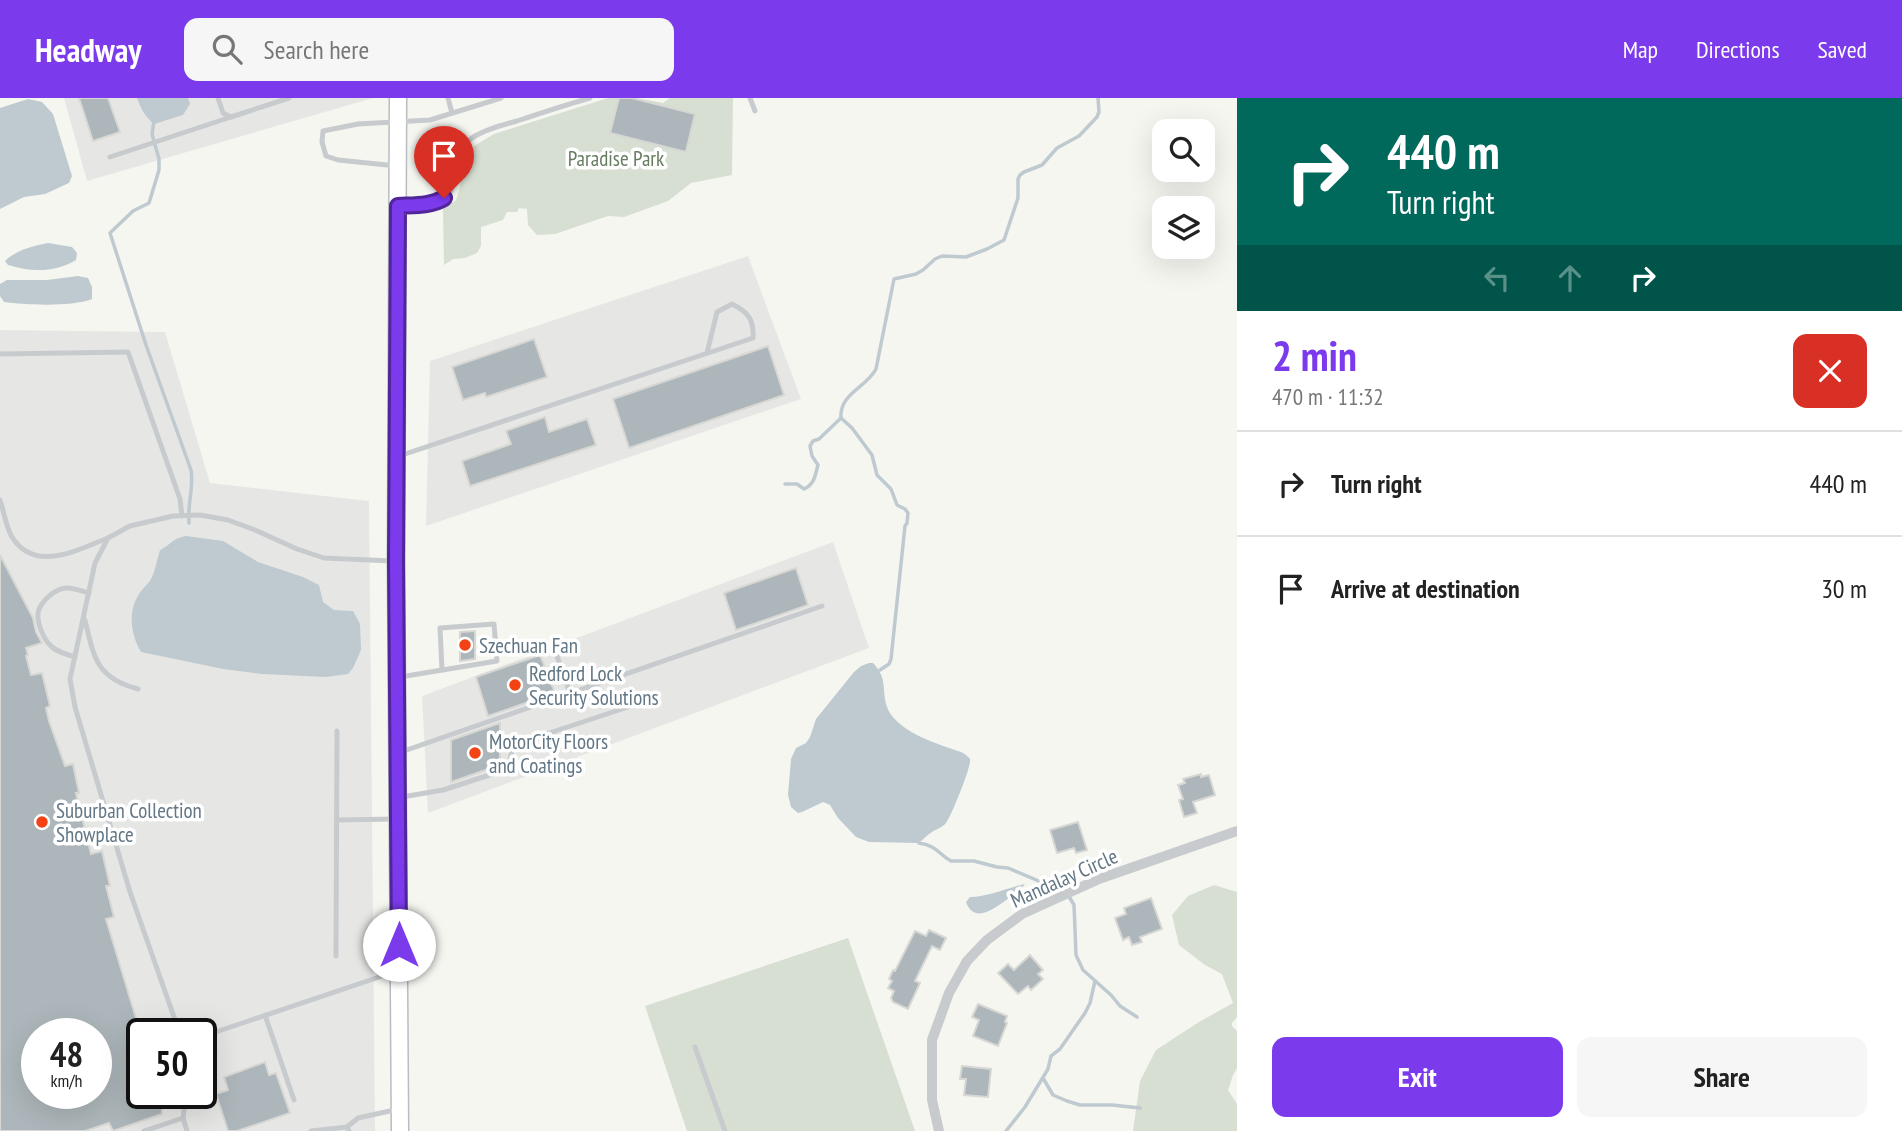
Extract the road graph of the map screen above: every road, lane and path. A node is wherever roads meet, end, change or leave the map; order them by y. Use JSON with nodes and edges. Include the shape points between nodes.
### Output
{"nodes":[{"id":1,"x":218,"y":98,"type":"edge"},
{"id":2,"x":289,"y":98,"type":"edge"},
{"id":3,"x":398,"y":98,"type":"edge"},
{"id":4,"x":448,"y":98,"type":"edge"},
{"id":5,"x":501,"y":98,"type":"edge"},
{"id":6,"x":590,"y":98,"type":"edge"},
{"id":7,"x":750,"y":98,"type":"edge"},
{"id":8,"x":755,"y":111,"type":"dead end"},
{"id":9,"x":452,"y":113,"type":"junction"},
{"id":10,"x":231,"y":117,"type":"junction"},
{"id":11,"x":398,"y":122,"type":"junction"},
{"id":12,"x":110,"y":157,"type":"dead end"},
{"id":13,"x":398,"y":166,"type":"junction"},
{"id":14,"x":398,"y":206,"type":"junction"},
{"id":15,"x":707,"y":353,"type":"junction"},
{"id":16,"x":0,"y":354,"type":"edge"},
{"id":17,"x":396,"y":457,"type":"junction"},
{"id":18,"x":0,"y":500,"type":"edge"},
{"id":19,"x":183,"y":516,"type":"junction"},
{"id":20,"x":108,"y":538,"type":"junction"},
{"id":21,"x":396,"y":562,"type":"junction"},
{"id":22,"x":89,"y":593,"type":"junction"},
{"id":23,"x":822,"y":606,"type":"dead end"},
{"id":24,"x":84,"y":618,"type":"junction"},
{"id":25,"x":557,"y":656,"type":"dead end"},
{"id":26,"x":75,"y":657,"type":"junction"},
{"id":27,"x":442,"y":670,"type":"junction"},
{"id":28,"x":397,"y":677,"type":"junction"},
{"id":29,"x":138,"y":689,"type":"dead end"},
{"id":30,"x":570,"y":694,"type":"junction"},
{"id":31,"x":634,"y":705,"type":"dead end"},
{"id":32,"x":337,"y":731,"type":"dead end"},
{"id":33,"x":398,"y":753,"type":"junction"},
{"id":34,"x":398,"y":798,"type":"junction"},
{"id":35,"x":398,"y":819,"type":"junction"},
{"id":36,"x":337,"y":820,"type":"junction"},
{"id":37,"x":1237,"y":831,"type":"edge"},
{"id":38,"x":336,"y":956,"type":"dead end"},
{"id":39,"x":400,"y":971,"type":"junction"},
{"id":40,"x":265,"y":1015,"type":"junction"},
{"id":41,"x":174,"y":1018,"type":"edge"},
{"id":42,"x":217,"y":1032,"type":"edge"},
{"id":43,"x":695,"y":1047,"type":"dead end"},
{"id":44,"x":294,"y":1100,"type":"dead end"},
{"id":45,"x":184,"y":1109,"type":"edge"},
{"id":46,"x":400,"y":1109,"type":"junction"},
{"id":47,"x":183,"y":1118,"type":"junction"},
{"id":48,"x":348,"y":1129,"type":"edge"},
{"id":49,"x":145,"y":1131,"type":"edge"},
{"id":50,"x":187,"y":1131,"type":"edge"},
{"id":51,"x":311,"y":1131,"type":"edge"},
{"id":52,"x":400,"y":1131,"type":"edge"},
{"id":53,"x":725,"y":1131,"type":"edge"},
{"id":54,"x":939,"y":1131,"type":"edge"}],
"edges":[{"from":1,"to":10,"type":"lane","via":[[223,113]]},
{"from":2,"to":10,"type":"lane"},
{"from":3,"to":11,"type":"main road"},
{"from":4,"to":9,"type":"lane"},
{"from":5,"to":9,"type":"lane"},
{"from":6,"to":14,"type":"lane","via":[[474,137],[459,151],[454,182],[444,198]]},
{"from":7,"to":8,"type":"lane"},
{"from":9,"to":11,"type":"lane"},
{"from":10,"to":12,"type":"lane"},
{"from":11,"to":13,"type":"main road"},
{"from":11,"to":13,"type":"lane","via":[[338,127],[323,131],[321,142],[326,156],[338,160]]},
{"from":13,"to":14,"type":"main road"},
{"from":14,"to":17,"type":"main road"},
{"from":15,"to":15,"type":"lane","via":[[753,338],[751,318],[732,304],[717,312]]},
{"from":15,"to":17,"type":"lane"},
{"from":16,"to":19,"type":"lane","via":[[128,352]]},
{"from":17,"to":21,"type":"main road"},
{"from":18,"to":20,"type":"lane","via":[[13,539],[40,556],[61,555]]},
{"from":19,"to":20,"type":"lane","via":[[130,526]]},
{"from":19,"to":21,"type":"lane","via":[[228,520],[324,558]]},
{"from":20,"to":22,"type":"lane","via":[[95,563]]},
{"from":21,"to":28,"type":"main road"},
{"from":22,"to":24,"type":"lane"},
{"from":22,"to":26,"type":"lane","via":[[57,591],[38,614],[48,644]]},
{"from":23,"to":30,"type":"lane"},
{"from":24,"to":26,"type":"lane"},
{"from":24,"to":29,"type":"lane","via":[[103,670],[120,684]]},
{"from":25,"to":30,"type":"lane"},
{"from":26,"to":41,"type":"lane","via":[[70,678],[75,707],[130,892]]},
{"from":27,"to":27,"type":"lane","via":[[497,661],[494,624],[440,628]]},
{"from":27,"to":28,"type":"lane"},
{"from":28,"to":33,"type":"main road"},
{"from":30,"to":33,"type":"lane"},
{"from":31,"to":34,"type":"lane","via":[[513,745],[508,769],[443,790]]},
{"from":32,"to":36,"type":"lane"},
{"from":33,"to":34,"type":"main road"},
{"from":34,"to":35,"type":"main road"},
{"from":35,"to":36,"type":"lane"},
{"from":35,"to":39,"type":"main road"},
{"from":36,"to":38,"type":"lane"},
{"from":37,"to":54,"type":"street","name":"Mandalay Circle","via":[[1099,879],[1021,914],[987,940],[967,961],[949,993],[932,1040],[932,1100]]},
{"from":39,"to":40,"type":"lane"},
{"from":39,"to":46,"type":"main road"},
{"from":40,"to":42,"type":"lane"},
{"from":40,"to":44,"type":"lane"},
{"from":43,"to":53,"type":"lane"},
{"from":45,"to":47,"type":"lane"},
{"from":46,"to":48,"type":"lane","via":[[358,1118]]},
{"from":46,"to":52,"type":"main road"},
{"from":47,"to":49,"type":"lane"},
{"from":47,"to":50,"type":"lane"},
{"from":48,"to":51,"type":"lane"}]}
